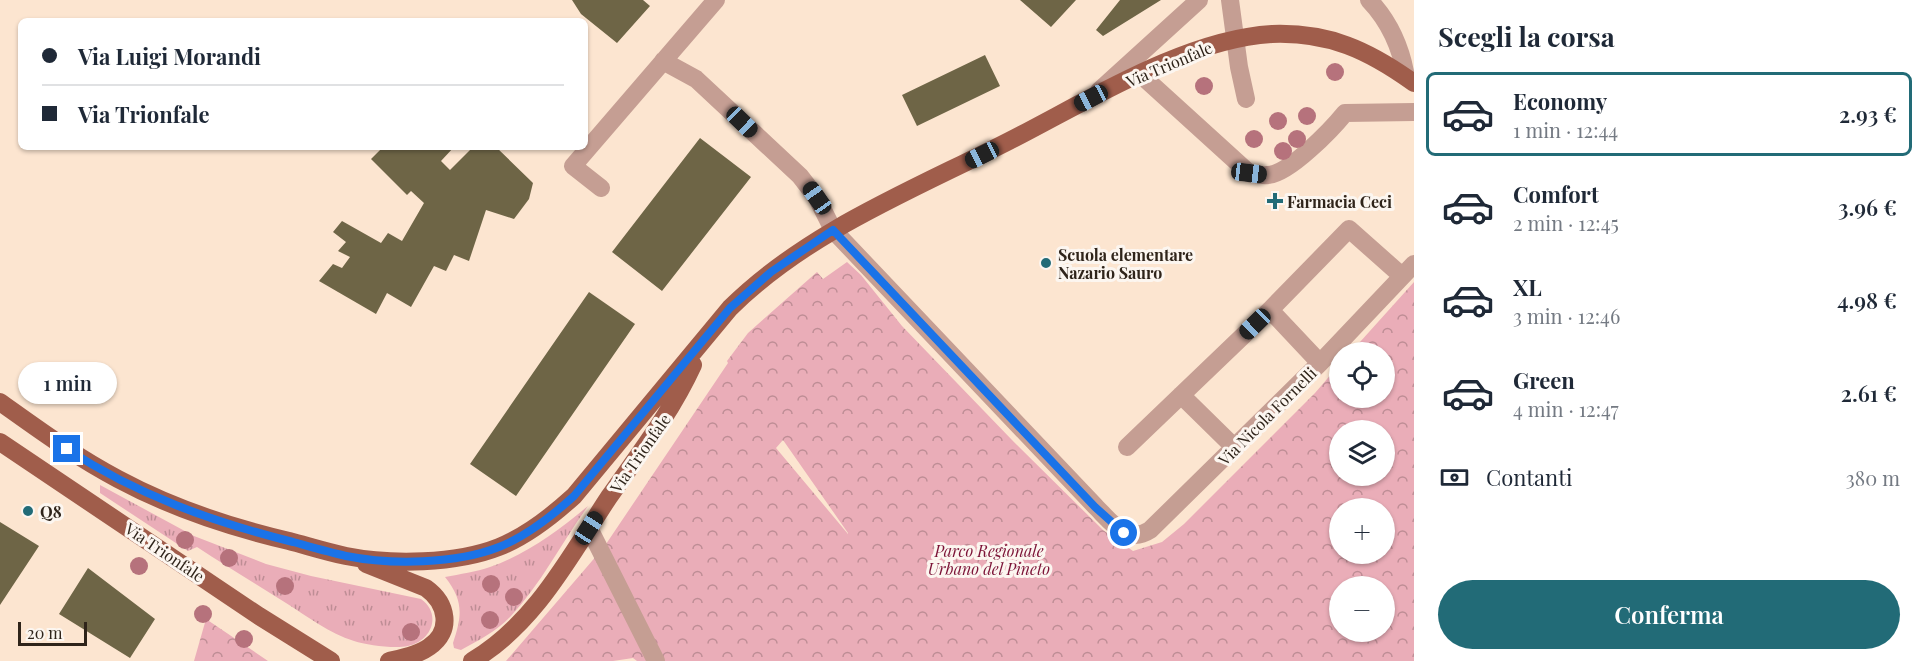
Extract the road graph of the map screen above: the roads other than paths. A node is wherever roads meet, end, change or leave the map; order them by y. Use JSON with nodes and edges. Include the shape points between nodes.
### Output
{"nodes":[{"id":1,"x":716,"y":0,"type":"edge"},
{"id":2,"x":1199,"y":0,"type":"edge"},
{"id":3,"x":1230,"y":0,"type":"edge"},
{"id":4,"x":1369,"y":0,"type":"edge"},
{"id":5,"x":1235,"y":39,"type":"junction"},
{"id":6,"x":663,"y":62,"type":"junction"},
{"id":7,"x":1140,"y":74,"type":"junction"},
{"id":8,"x":1410,"y":80,"type":"edge"},
{"id":9,"x":1091,"y":98,"type":"junction"},
{"id":10,"x":1246,"y":99,"type":"dead end"},
{"id":11,"x":1414,"y":111,"type":"edge"},
{"id":12,"x":588,"y":149,"type":"edge"},
{"id":13,"x":587,"y":150,"type":"edge"},
{"id":14,"x":601,"y":188,"type":"dead end"},
{"id":15,"x":833,"y":230,"type":"junction"},
{"id":16,"x":1408,"y":270,"type":"edge"},
{"id":17,"x":1270,"y":310,"type":"junction"},
{"id":18,"x":702,"y":345,"type":"junction"},
{"id":19,"x":1320,"y":363,"type":"junction"},
{"id":20,"x":1180,"y":395,"type":"junction"},
{"id":21,"x":0,"y":402,"type":"edge"},
{"id":22,"x":0,"y":442,"type":"edge"},
{"id":23,"x":1127,"y":447,"type":"dead end"},
{"id":24,"x":1235,"y":448,"type":"junction"},
{"id":25,"x":589,"y":528,"type":"junction"},
{"id":26,"x":348,"y":556,"type":"junction"},
{"id":27,"x":332,"y":661,"type":"edge"},
{"id":28,"x":389,"y":661,"type":"edge"},
{"id":29,"x":472,"y":661,"type":"edge"},
{"id":30,"x":656,"y":661,"type":"edge"}],
"edges":[{"from":1,"to":6,"type":"street"},
{"from":2,"to":9,"type":"street"},
{"from":3,"to":5,"type":"street"},
{"from":4,"to":8,"type":"street","via":[[1381,12],[1394,37]]},
{"from":5,"to":7,"type":"main road","name":"Via Trionfale"},
{"from":5,"to":8,"type":"main road","name":"Via Trionfale","via":[[1272,34],[1335,40],[1378,58]]},
{"from":5,"to":10,"type":"street"},
{"from":6,"to":12,"type":"street"},
{"from":6,"to":15,"type":"street","via":[[696,79],[800,176],[817,198]]},
{"from":7,"to":9,"type":"main road","name":"Via Trionfale"},
{"from":7,"to":11,"type":"street","via":[[1249,173],[1270,176],[1289,166],[1345,113]]},
{"from":9,"to":15,"type":"main road","name":"Via Trionfale"},
{"from":13,"to":14,"type":"street","via":[[573,166]]},
{"from":15,"to":18,"type":"main road","name":"Via Trionfale","via":[[757,283],[730,308]]},
{"from":15,"to":24,"type":"street","name":"Via Nicola Fornelli","via":[[1124,533],[1139,536],[1150,530]]},
{"from":16,"to":17,"type":"street","via":[[1349,229]]},
{"from":16,"to":19,"type":"street","name":"Via Nicola Fornelli"},
{"from":17,"to":19,"type":"street"},
{"from":17,"to":20,"type":"street"},
{"from":18,"to":25,"type":"main road","name":"Via Trionfale","via":[[672,407]]},
{"from":18,"to":26,"type":"main road","name":"Via Trionfale","via":[[584,486],[522,536],[498,548],[447,559]]},
{"from":19,"to":24,"type":"street","name":"Via Nicola Fornelli"},
{"from":20,"to":23,"type":"street"},
{"from":20,"to":24,"type":"street"},
{"from":21,"to":26,"type":"main road","name":"Via Trionfale","via":[[84,460],[154,497],[245,530]]},
{"from":22,"to":27,"type":"main road","name":"Via Trionfale"},
{"from":25,"to":29,"type":"main road","name":"Via Trionfale","via":[[515,630]]},
{"from":25,"to":30,"type":"street"},
{"from":26,"to":28,"type":"main road","via":[[426,588],[442,604],[444,627],[437,640],[423,651]]}]}
